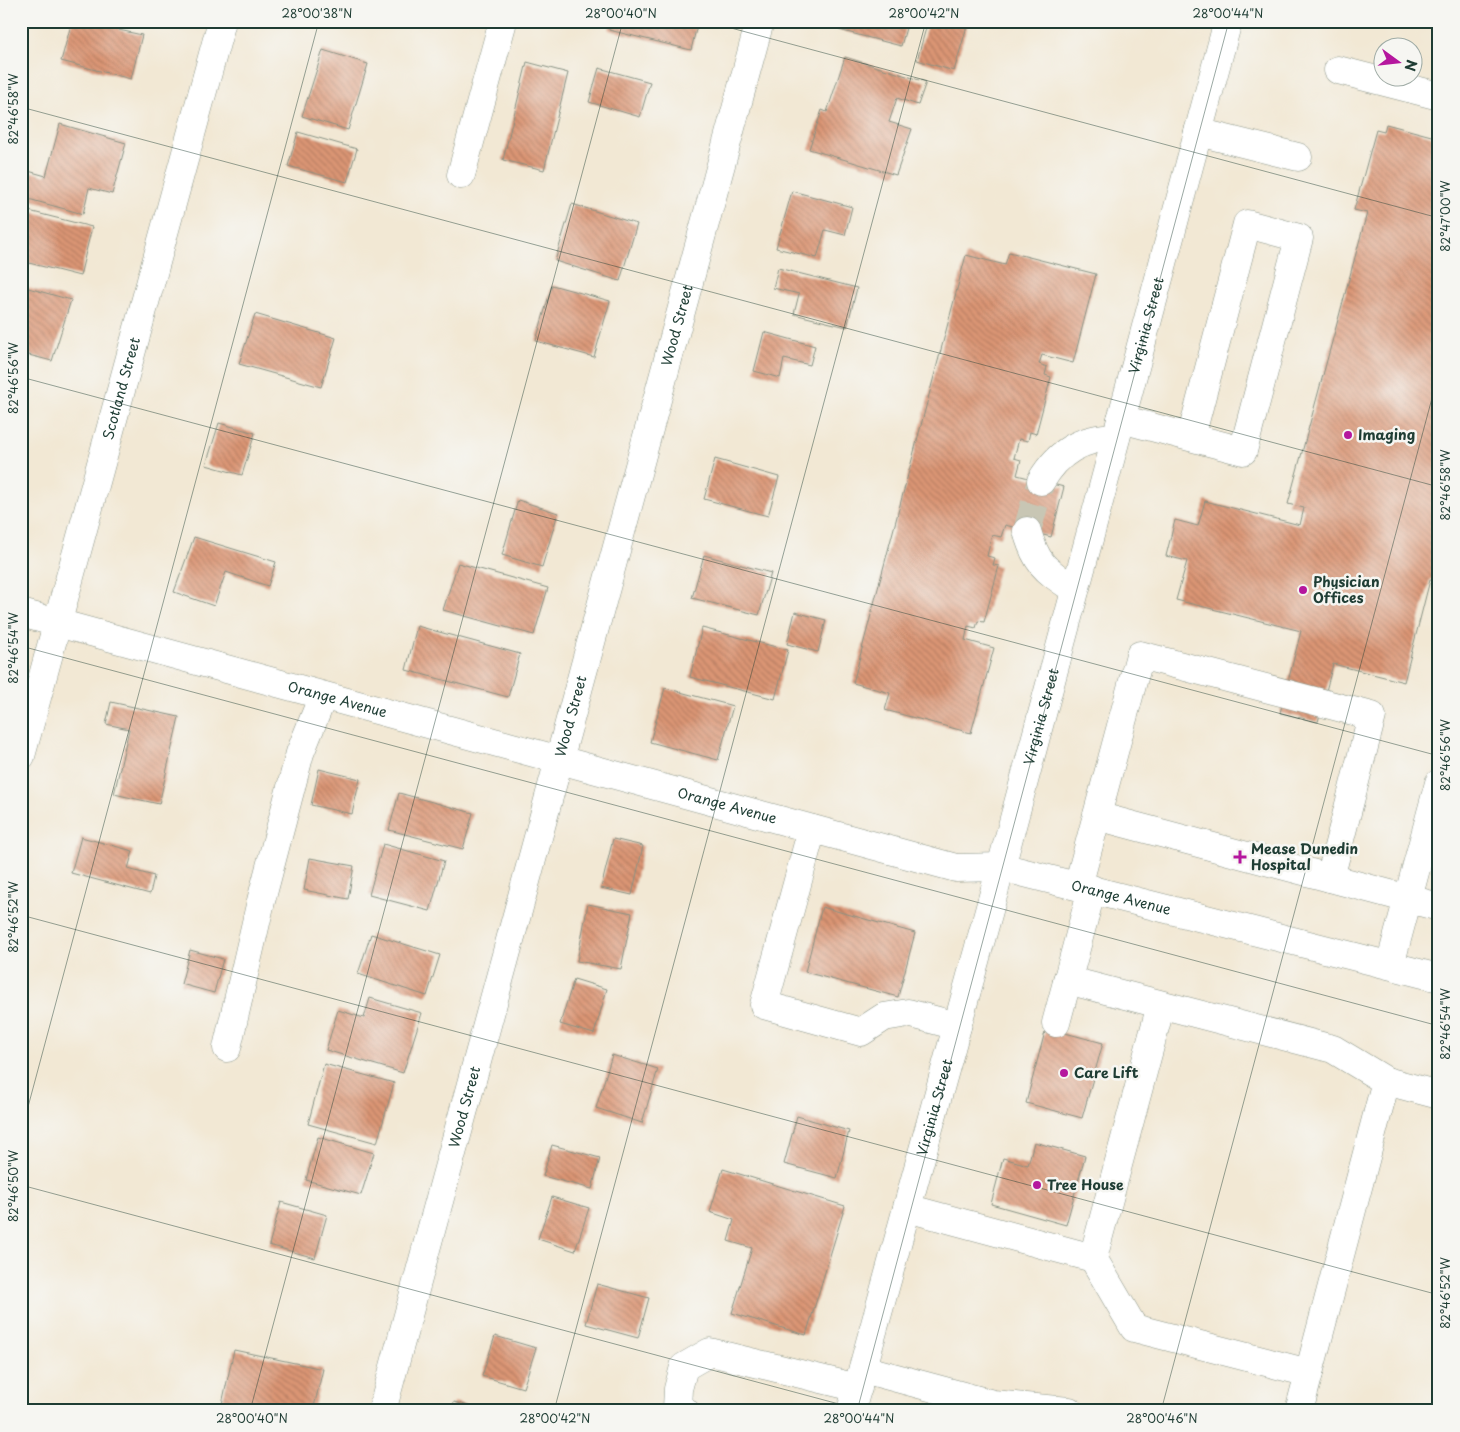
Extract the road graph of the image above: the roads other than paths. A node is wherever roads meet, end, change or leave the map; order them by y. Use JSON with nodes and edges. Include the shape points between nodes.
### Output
{"nodes":[{"id":1,"x":222,"y":21,"type":"edge"},
{"id":2,"x":503,"y":21,"type":"edge"},
{"id":3,"x":760,"y":21,"type":"edge"},
{"id":4,"x":1228,"y":21,"type":"edge"},
{"id":5,"x":1338,"y":70,"type":"dead end"},
{"id":6,"x":1439,"y":96,"type":"edge"},
{"id":7,"x":1198,"y":132,"type":"junction"},
{"id":8,"x":1298,"y":156,"type":"dead end"},
{"id":9,"x":461,"y":174,"type":"dead end"},
{"id":10,"x":1119,"y":428,"type":"junction"},
{"id":11,"x":1191,"y":436,"type":"junction"},
{"id":12,"x":1040,"y":481,"type":"tunnel mouth"},
{"id":13,"x":1027,"y":531,"type":"tunnel mouth"},
{"id":14,"x":1075,"y":590,"type":"junction"},
{"id":15,"x":21,"y":613,"type":"edge"},
{"id":16,"x":59,"y":623,"type":"junction"},
{"id":17,"x":323,"y":696,"type":"junction"},
{"id":18,"x":21,"y":756,"type":"edge"},
{"id":19,"x":559,"y":760,"type":"junction"},
{"id":20,"x":1439,"y":783,"type":"edge"},
{"id":21,"x":1097,"y":816,"type":"junction"},
{"id":22,"x":812,"y":829,"type":"junction"},
{"id":23,"x":1001,"y":867,"type":"junction"},
{"id":24,"x":1330,"y":878,"type":"junction"},
{"id":25,"x":1085,"y":888,"type":"junction"},
{"id":26,"x":1408,"y":899,"type":"junction"},
{"id":27,"x":1439,"y":907,"type":"edge"},
{"id":28,"x":1390,"y":966,"type":"junction"},
{"id":29,"x":1439,"y":978,"type":"edge"},
{"id":30,"x":1067,"y":980,"type":"junction"},
{"id":31,"x":1161,"y":1005,"type":"junction"},
{"id":32,"x":1056,"y":1023,"type":"dead end"},
{"id":33,"x":957,"y":1026,"type":"junction"},
{"id":34,"x":227,"y":1048,"type":"dead end"},
{"id":35,"x":1386,"y":1081,"type":"junction"},
{"id":36,"x":1439,"y":1095,"type":"edge"},
{"id":37,"x":907,"y":1208,"type":"junction"},
{"id":38,"x":1093,"y":1258,"type":"junction"},
{"id":39,"x":1308,"y":1373,"type":"junction"},
{"id":40,"x":857,"y":1389,"type":"edge"},
{"id":41,"x":950,"y":1402,"type":"edge"},
{"id":42,"x":382,"y":1411,"type":"edge"},
{"id":43,"x":685,"y":1411,"type":"edge"},
{"id":44,"x":1069,"y":1411,"type":"edge"},
{"id":45,"x":1299,"y":1411,"type":"edge"}],
"edges":[{"from":1,"to":16,"type":"street","name":"Scotland Street"},
{"from":2,"to":9,"type":"street"},
{"from":3,"to":19,"type":"street","name":"Wood Street"},
{"from":4,"to":7,"type":"street","name":"Virginia Street"},
{"from":5,"to":6,"type":"street"},
{"from":7,"to":8,"type":"street"},
{"from":7,"to":10,"type":"street","name":"Virginia Street"},
{"from":10,"to":11,"type":"street"},
{"from":10,"to":12,"type":"street","via":[[1080,443],[1060,456]]},
{"from":10,"to":14,"type":"street","name":"Virginia Street"},
{"from":11,"to":11,"type":"street","via":[[1243,451],[1300,238],[1247,224]]},
{"from":13,"to":14,"type":"street","via":[[1041,565]]},
{"from":14,"to":23,"type":"street","name":"Virginia Street"},
{"from":15,"to":16,"type":"street","name":"Orange Avenue"},
{"from":16,"to":17,"type":"street","name":"Orange Avenue"},
{"from":16,"to":18,"type":"street","name":"Scotland Street"},
{"from":17,"to":19,"type":"street","name":"Orange Avenue"},
{"from":17,"to":34,"type":"street","via":[[300,752]]},
{"from":19,"to":22,"type":"street","name":"Orange Avenue"},
{"from":19,"to":42,"type":"street","name":"Wood Street"},
{"from":20,"to":26,"type":"street"},
{"from":21,"to":24,"type":"street"},
{"from":21,"to":24,"type":"street","via":[[1140,655],[1372,716]]},
{"from":21,"to":25,"type":"street"},
{"from":22,"to":23,"type":"street","name":"Orange Avenue","via":[[956,868]]},
{"from":22,"to":33,"type":"street","via":[[764,1005],[861,1032],[884,1018],[908,1013]]},
{"from":23,"to":25,"type":"street","name":"Orange Avenue"},
{"from":23,"to":33,"type":"street","name":"Virginia Street"},
{"from":24,"to":26,"type":"street"},
{"from":25,"to":28,"type":"street","name":"Orange Avenue"},
{"from":25,"to":30,"type":"street"},
{"from":26,"to":27,"type":"street"},
{"from":26,"to":28,"type":"street"},
{"from":28,"to":29,"type":"street","name":"Orange Avenue"},
{"from":30,"to":31,"type":"street"},
{"from":30,"to":32,"type":"street"},
{"from":31,"to":35,"type":"street","via":[[1333,1049]]},
{"from":31,"to":38,"type":"street"},
{"from":33,"to":37,"type":"street","name":"Virginia Street"},
{"from":35,"to":36,"type":"street"},
{"from":35,"to":39,"type":"street"},
{"from":37,"to":38,"type":"street"},
{"from":37,"to":40,"type":"street","name":"Virginia Street"},
{"from":38,"to":39,"type":"street","via":[[1134,1328]]},
{"from":39,"to":45,"type":"street"},
{"from":40,"to":41,"type":"street"},
{"from":40,"to":43,"type":"street","via":[[710,1352],[684,1367],[677,1408]]},
{"from":41,"to":44,"type":"street"}]}
